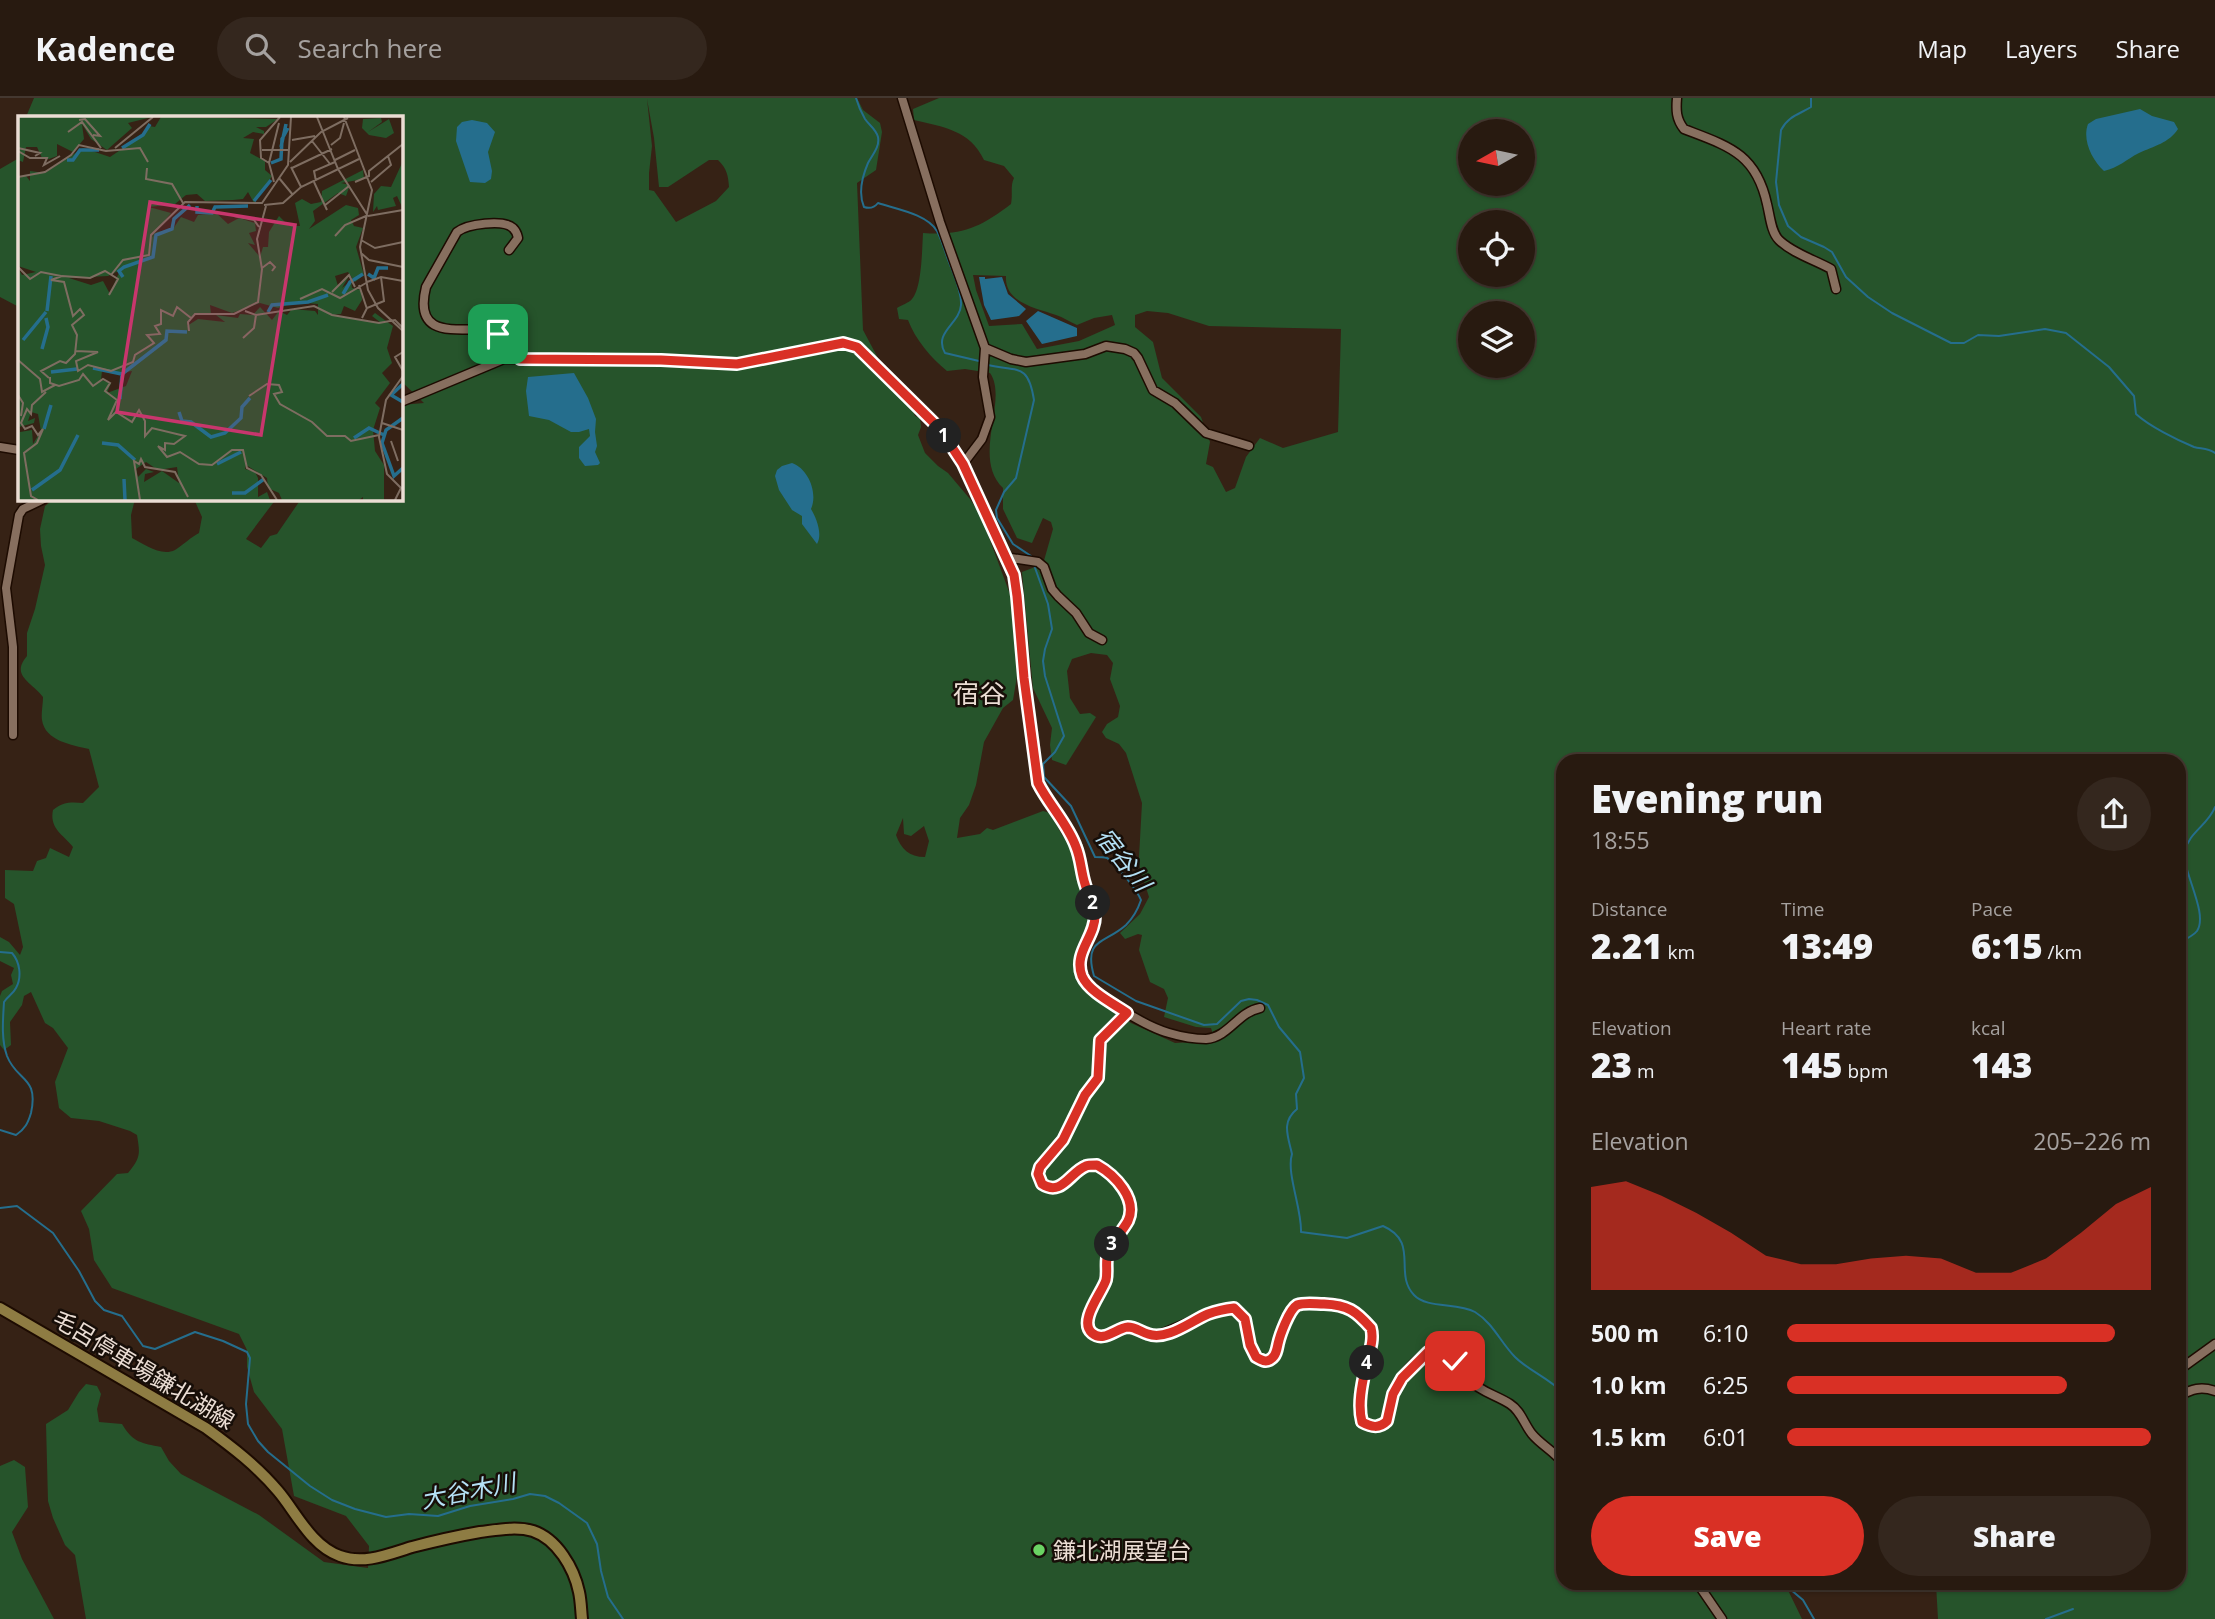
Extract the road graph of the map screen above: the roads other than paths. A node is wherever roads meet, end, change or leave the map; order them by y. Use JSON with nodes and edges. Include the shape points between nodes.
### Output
{"nodes":[{"id":1,"x":902,"y":98,"type":"edge"},
{"id":2,"x":1677,"y":98,"type":"edge"},
{"id":3,"x":509,"y":250,"type":"dead end"},
{"id":4,"x":1836,"y":289,"type":"dead end"},
{"id":5,"x":498,"y":334,"type":"junction"},
{"id":6,"x":985,"y":348,"type":"junction"},
{"id":7,"x":520,"y":359,"type":"junction"},
{"id":8,"x":501,"y":360,"type":"junction"},
{"id":9,"x":402,"y":402,"type":"edge"},
{"id":10,"x":1249,"y":446,"type":"dead end"},
{"id":11,"x":0,"y":447,"type":"edge"},
{"id":12,"x":18,"y":450,"type":"edge"},
{"id":13,"x":963,"y":464,"type":"junction"},
{"id":14,"x":42,"y":500,"type":"edge"},
{"id":15,"x":1005,"y":557,"type":"junction"},
{"id":16,"x":4,"y":571,"type":"edge"},
{"id":17,"x":1102,"y":640,"type":"dead end"},
{"id":18,"x":13,"y":734,"type":"dead end"},
{"id":19,"x":1260,"y":1008,"type":"dead end"},
{"id":20,"x":1127,"y":1013,"type":"junction"},
{"id":21,"x":0,"y":1308,"type":"edge"},
{"id":22,"x":2215,"y":1344,"type":"edge"},
{"id":23,"x":2186,"y":1365,"type":"edge"},
{"id":24,"x":2215,"y":1391,"type":"edge"},
{"id":25,"x":2186,"y":1393,"type":"edge"},
{"id":26,"x":1556,"y":1453,"type":"edge"},
{"id":27,"x":1702,"y":1590,"type":"edge"},
{"id":28,"x":582,"y":1619,"type":"edge"},
{"id":29,"x":1722,"y":1619,"type":"edge"}],
"edges":[{"from":1,"to":6,"type":"street"},
{"from":2,"to":4,"type":"street","via":[[1677,117],[1684,129],[1737,151],[1761,181],[1774,234],[1831,269]]},
{"from":3,"to":5,"type":"street","via":[[518,239],[511,226],[464,227],[424,295],[429,319],[443,330],[485,329]]},
{"from":5,"to":7,"type":"street","via":[[507,337]]},
{"from":5,"to":8,"type":"street"},
{"from":6,"to":10,"type":"street","via":[[1026,362],[1085,354],[1106,346],[1125,349],[1138,358],[1153,390],[1175,403],[1206,433]]},
{"from":6,"to":13,"type":"street","via":[[983,377],[990,417],[982,439]]},
{"from":7,"to":8,"type":"street"},
{"from":7,"to":13,"type":"street","via":[[737,364],[843,343],[857,347],[940,429]]},
{"from":8,"to":9,"type":"street"},
{"from":11,"to":12,"type":"street"},
{"from":13,"to":15,"type":"street"},
{"from":14,"to":16,"type":"street","via":[[19,515]]},
{"from":15,"to":17,"type":"street","via":[[1044,567],[1052,589],[1089,633]]},
{"from":15,"to":20,"type":"street","via":[[1014,575],[1038,783],[1077,848],[1093,904],[1092,931],[1079,959],[1083,977]]},
{"from":16,"to":18,"type":"street","via":[[13,647]]},
{"from":19,"to":20,"type":"street","via":[[1206,1039],[1169,1033]]},
{"from":20,"to":26,"type":"street","via":[[1100,1040],[1098,1078],[1038,1174],[1042,1184],[1060,1187],[1085,1166],[1097,1165],[1111,1174],[1130,1202],[1130,1214],[1107,1256],[1107,1276],[1088,1318],[1092,1333],[1102,1337],[1128,1327],[1156,1336],[1234,1308],[1245,1319],[1256,1357],[1265,1361],[1275,1356],[1293,1309],[1308,1303],[1340,1304],[1366,1322],[1373,1334],[1360,1401],[1362,1422],[1374,1427],[1384,1424],[1402,1378],[1428,1352],[1446,1349],[1462,1373],[1479,1389],[1511,1404],[1535,1437]]},
{"from":21,"to":28,"type":"main road","name":"毛呂停車場鎌北湖線","via":[[234,1448],[278,1491],[311,1534],[340,1557],[366,1560],[443,1538],[500,1529],[534,1531],[560,1551],[571,1569]]},
{"from":22,"to":23,"type":"street"},
{"from":24,"to":25,"type":"street","via":[[2205,1387]]},
{"from":27,"to":29,"type":"street"}]}
